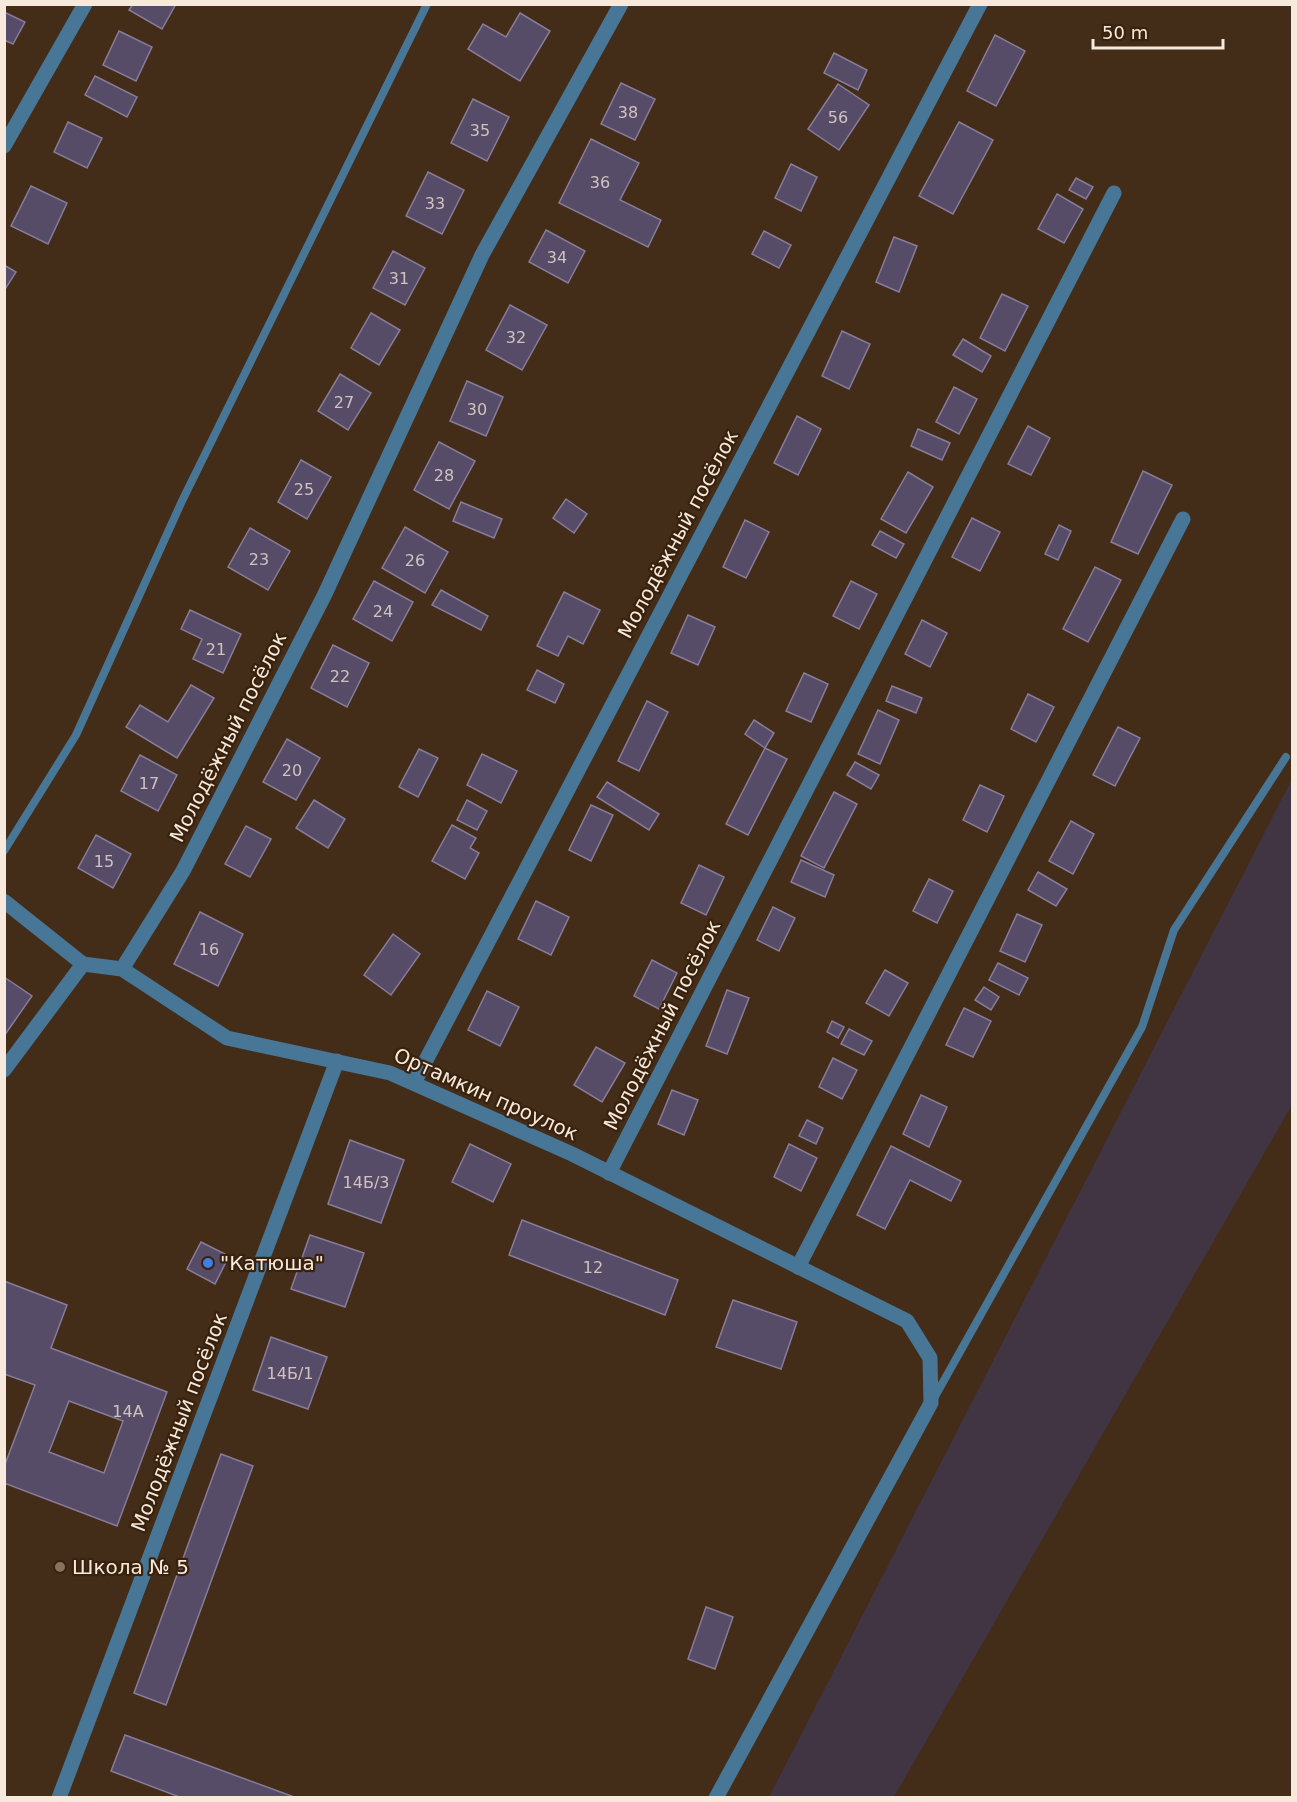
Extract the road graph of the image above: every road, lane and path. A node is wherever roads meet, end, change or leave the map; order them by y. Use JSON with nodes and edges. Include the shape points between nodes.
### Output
{"nodes":[{"id":1,"x":85,"y":4,"type":"edge"},
{"id":2,"x":427,"y":4,"type":"edge"},
{"id":3,"x":621,"y":4,"type":"edge"},
{"id":4,"x":980,"y":4,"type":"edge"},
{"id":5,"x":4,"y":146,"type":"edge"},
{"id":6,"x":1114,"y":193,"type":"dead end"},
{"id":7,"x":1183,"y":519,"type":"dead end"},
{"id":8,"x":1286,"y":758,"type":"dead end"},
{"id":9,"x":4,"y":851,"type":"edge"},
{"id":10,"x":4,"y":901,"type":"edge"},
{"id":11,"x":83,"y":964,"type":"junction"},
{"id":12,"x":122,"y":969,"type":"junction"},
{"id":13,"x":337,"y":1061,"type":"junction"},
{"id":14,"x":4,"y":1070,"type":"edge"},
{"id":15,"x":414,"y":1083,"type":"junction"},
{"id":16,"x":609,"y":1173,"type":"junction"},
{"id":17,"x":798,"y":1267,"type":"junction"},
{"id":18,"x":931,"y":1403,"type":"junction"},
{"id":19,"x":59,"y":1797,"type":"edge"},
{"id":20,"x":716,"y":1797,"type":"edge"}],
"edges":[{"from":1,"to":5,"type":"street"},
{"from":2,"to":9,"type":"lane","via":[[182,501],[76,735]]},
{"from":3,"to":12,"type":"street","name":"Молодёжный посёлок","via":[[482,255],[324,596],[183,871]]},
{"from":4,"to":15,"type":"street","name":"Молодёжный посёлок"},
{"from":6,"to":16,"type":"street","name":"Молодёжный посёлок"},
{"from":7,"to":17,"type":"street"},
{"from":8,"to":18,"type":"lane","via":[[1174,930],[1142,1027]]},
{"from":10,"to":11,"type":"street"},
{"from":11,"to":12,"type":"street","name":"Ортамкин проулок"},
{"from":11,"to":14,"type":"street"},
{"from":12,"to":13,"type":"street","name":"Ортамкин проулок","via":[[227,1038]]},
{"from":13,"to":15,"type":"street","name":"Ортамкин проулок","via":[[390,1072]]},
{"from":13,"to":19,"type":"street","name":"Молодёжный посёлок"},
{"from":15,"to":16,"type":"street","name":"Ортамкин проулок"},
{"from":16,"to":17,"type":"street","name":"Ортамкин проулок"},
{"from":17,"to":18,"type":"street","name":"Ортамкин проулок","via":[[907,1321],[930,1358]]},
{"from":18,"to":20,"type":"street"}]}
